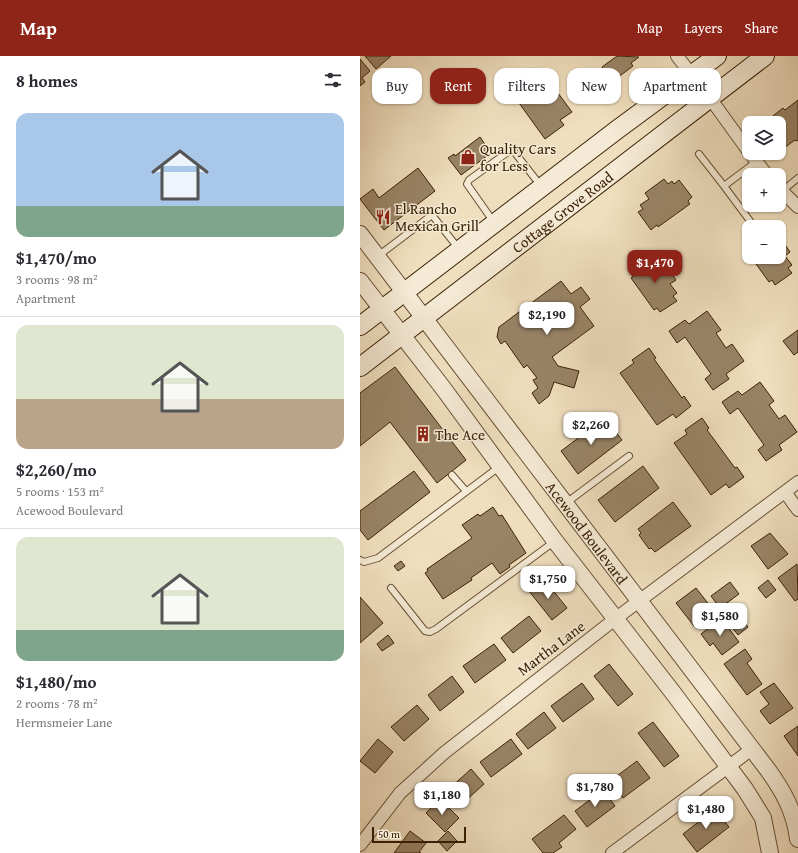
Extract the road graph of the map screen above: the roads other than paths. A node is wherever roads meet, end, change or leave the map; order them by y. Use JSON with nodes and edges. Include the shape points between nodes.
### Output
{"nodes":[{"id":1,"x":677,"y":56,"type":"edge"},
{"id":2,"x":717,"y":56,"type":"edge"},
{"id":3,"x":765,"y":56,"type":"edge"},
{"id":4,"x":686,"y":68,"type":"edge"},
{"id":5,"x":701,"y":68,"type":"edge"},
{"id":6,"x":721,"y":90,"type":"edge"},
{"id":7,"x":654,"y":104,"type":"edge"},
{"id":8,"x":702,"y":104,"type":"edge"},
{"id":9,"x":714,"y":104,"type":"edge"},
{"id":10,"x":742,"y":142,"type":"edge"},
{"id":11,"x":699,"y":154,"type":"dead end"},
{"id":12,"x":748,"y":160,"type":"edge"},
{"id":13,"x":755,"y":160,"type":"edge"},
{"id":14,"x":762,"y":168,"type":"edge"},
{"id":15,"x":798,"y":178,"type":"edge"},
{"id":16,"x":786,"y":185,"type":"edge"},
{"id":17,"x":724,"y":186,"type":"junction"},
{"id":18,"x":542,"y":188,"type":"junction"},
{"id":19,"x":786,"y":195,"type":"edge"},
{"id":20,"x":798,"y":207,"type":"edge"},
{"id":21,"x":749,"y":220,"type":"edge"},
{"id":22,"x":494,"y":224,"type":"junction"},
{"id":23,"x":360,"y":234,"type":"edge"},
{"id":24,"x":460,"y":250,"type":"junction"},
{"id":25,"x":377,"y":256,"type":"junction"},
{"id":26,"x":360,"y":281,"type":"edge"},
{"id":27,"x":404,"y":293,"type":"junction"},
{"id":28,"x":381,"y":310,"type":"junction"},
{"id":29,"x":424,"y":318,"type":"junction"},
{"id":30,"x":360,"y":326,"type":"edge"},
{"id":31,"x":401,"y":336,"type":"junction"},
{"id":32,"x":360,"y":367,"type":"edge"},
{"id":33,"x":629,"y":456,"type":"dead end"},
{"id":34,"x":500,"y":466,"type":"junction"},
{"id":35,"x":452,"y":474,"type":"dead end"},
{"id":36,"x":798,"y":482,"type":"edge"},
{"id":37,"x":466,"y":491,"type":"junction"},
{"id":38,"x":785,"y":492,"type":"junction"},
{"id":39,"x":565,"y":504,"type":"junction"},
{"id":40,"x":798,"y":510,"type":"edge"},
{"id":41,"x":555,"y":541,"type":"junction"},
{"id":42,"x":360,"y":560,"type":"edge"},
{"id":43,"x":391,"y":588,"type":"dead end"},
{"id":44,"x":640,"y":600,"type":"junction"},
{"id":45,"x":615,"y":619,"type":"junction"},
{"id":46,"x":752,"y":749,"type":"junction"},
{"id":47,"x":728,"y":767,"type":"junction"},
{"id":48,"x":798,"y":839,"type":"edge"},
{"id":49,"x":360,"y":845,"type":"edge"},
{"id":50,"x":612,"y":853,"type":"edge"},
{"id":51,"x":770,"y":853,"type":"edge"}],
"edges":[{"from":1,"to":4,"type":"street"},
{"from":2,"to":5,"type":"main road","name":"Cottage Grove Road"},
{"from":3,"to":6,"type":"main road","name":"Cottage Grove Road"},
{"from":7,"to":18,"type":"main road","name":"Cottage Grove Road"},
{"from":8,"to":29,"type":"main road","name":"Cottage Grove Road"},
{"from":9,"to":10,"type":"street"},
{"from":11,"to":17,"type":"lane"},
{"from":12,"to":17,"type":"lane"},
{"from":13,"to":14,"type":"street"},
{"from":15,"to":16,"type":"lane"},
{"from":17,"to":21,"type":"lane"},
{"from":18,"to":22,"type":"main road","name":"Cottage Grove Road"},
{"from":18,"to":22,"type":"lane","via":[[513,149],[469,180],[467,184]]},
{"from":19,"to":20,"type":"street"},
{"from":22,"to":24,"type":"main road","name":"Cottage Grove Road"},
{"from":23,"to":25,"type":"street","name":"Acewood Boulevard"},
{"from":24,"to":25,"type":"lane","via":[[432,215]]},
{"from":24,"to":27,"type":"main road","name":"Cottage Grove Road"},
{"from":25,"to":27,"type":"street","name":"Acewood Boulevard"},
{"from":26,"to":28,"type":"street","name":"Acewood Boulevard"},
{"from":27,"to":28,"type":"main road","name":"Cottage Grove Road"},
{"from":27,"to":29,"type":"street","name":"Acewood Boulevard"},
{"from":28,"to":30,"type":"main road","name":"Cottage Grove Road"},
{"from":28,"to":31,"type":"street","name":"Acewood Boulevard"},
{"from":29,"to":31,"type":"main road","name":"Cottage Grove Road"},
{"from":29,"to":39,"type":"street","name":"Acewood Boulevard"},
{"from":31,"to":32,"type":"main road","name":"Cottage Grove Road"},
{"from":31,"to":34,"type":"street","name":"Acewood Boulevard"},
{"from":33,"to":39,"type":"lane"},
{"from":34,"to":37,"type":"lane"},
{"from":34,"to":41,"type":"street","name":"Acewood Boulevard"},
{"from":35,"to":37,"type":"lane"},
{"from":36,"to":38,"type":"street","name":"Martha Lane"},
{"from":37,"to":42,"type":"lane","via":[[378,558],[364,562]]},
{"from":38,"to":40,"type":"street"},
{"from":38,"to":44,"type":"street","name":"Martha Lane"},
{"from":39,"to":44,"type":"street","name":"Acewood Boulevard"},
{"from":41,"to":43,"type":"lane","via":[[430,632],[424,630]]},
{"from":41,"to":45,"type":"street","name":"Acewood Boulevard"},
{"from":44,"to":45,"type":"street","name":"Martha Lane"},
{"from":44,"to":46,"type":"street","name":"Acewood Boulevard"},
{"from":45,"to":47,"type":"street","name":"Acewood Boulevard"},
{"from":45,"to":49,"type":"street","name":"Martha Lane","via":[[444,753],[400,793]]},
{"from":46,"to":47,"type":"street"},
{"from":46,"to":48,"type":"street","name":"Acewood Boulevard","via":[[784,793],[792,812]]},
{"from":47,"to":50,"type":"street"},
{"from":47,"to":51,"type":"street","name":"Acewood Boulevard","via":[[763,818]]}]}
